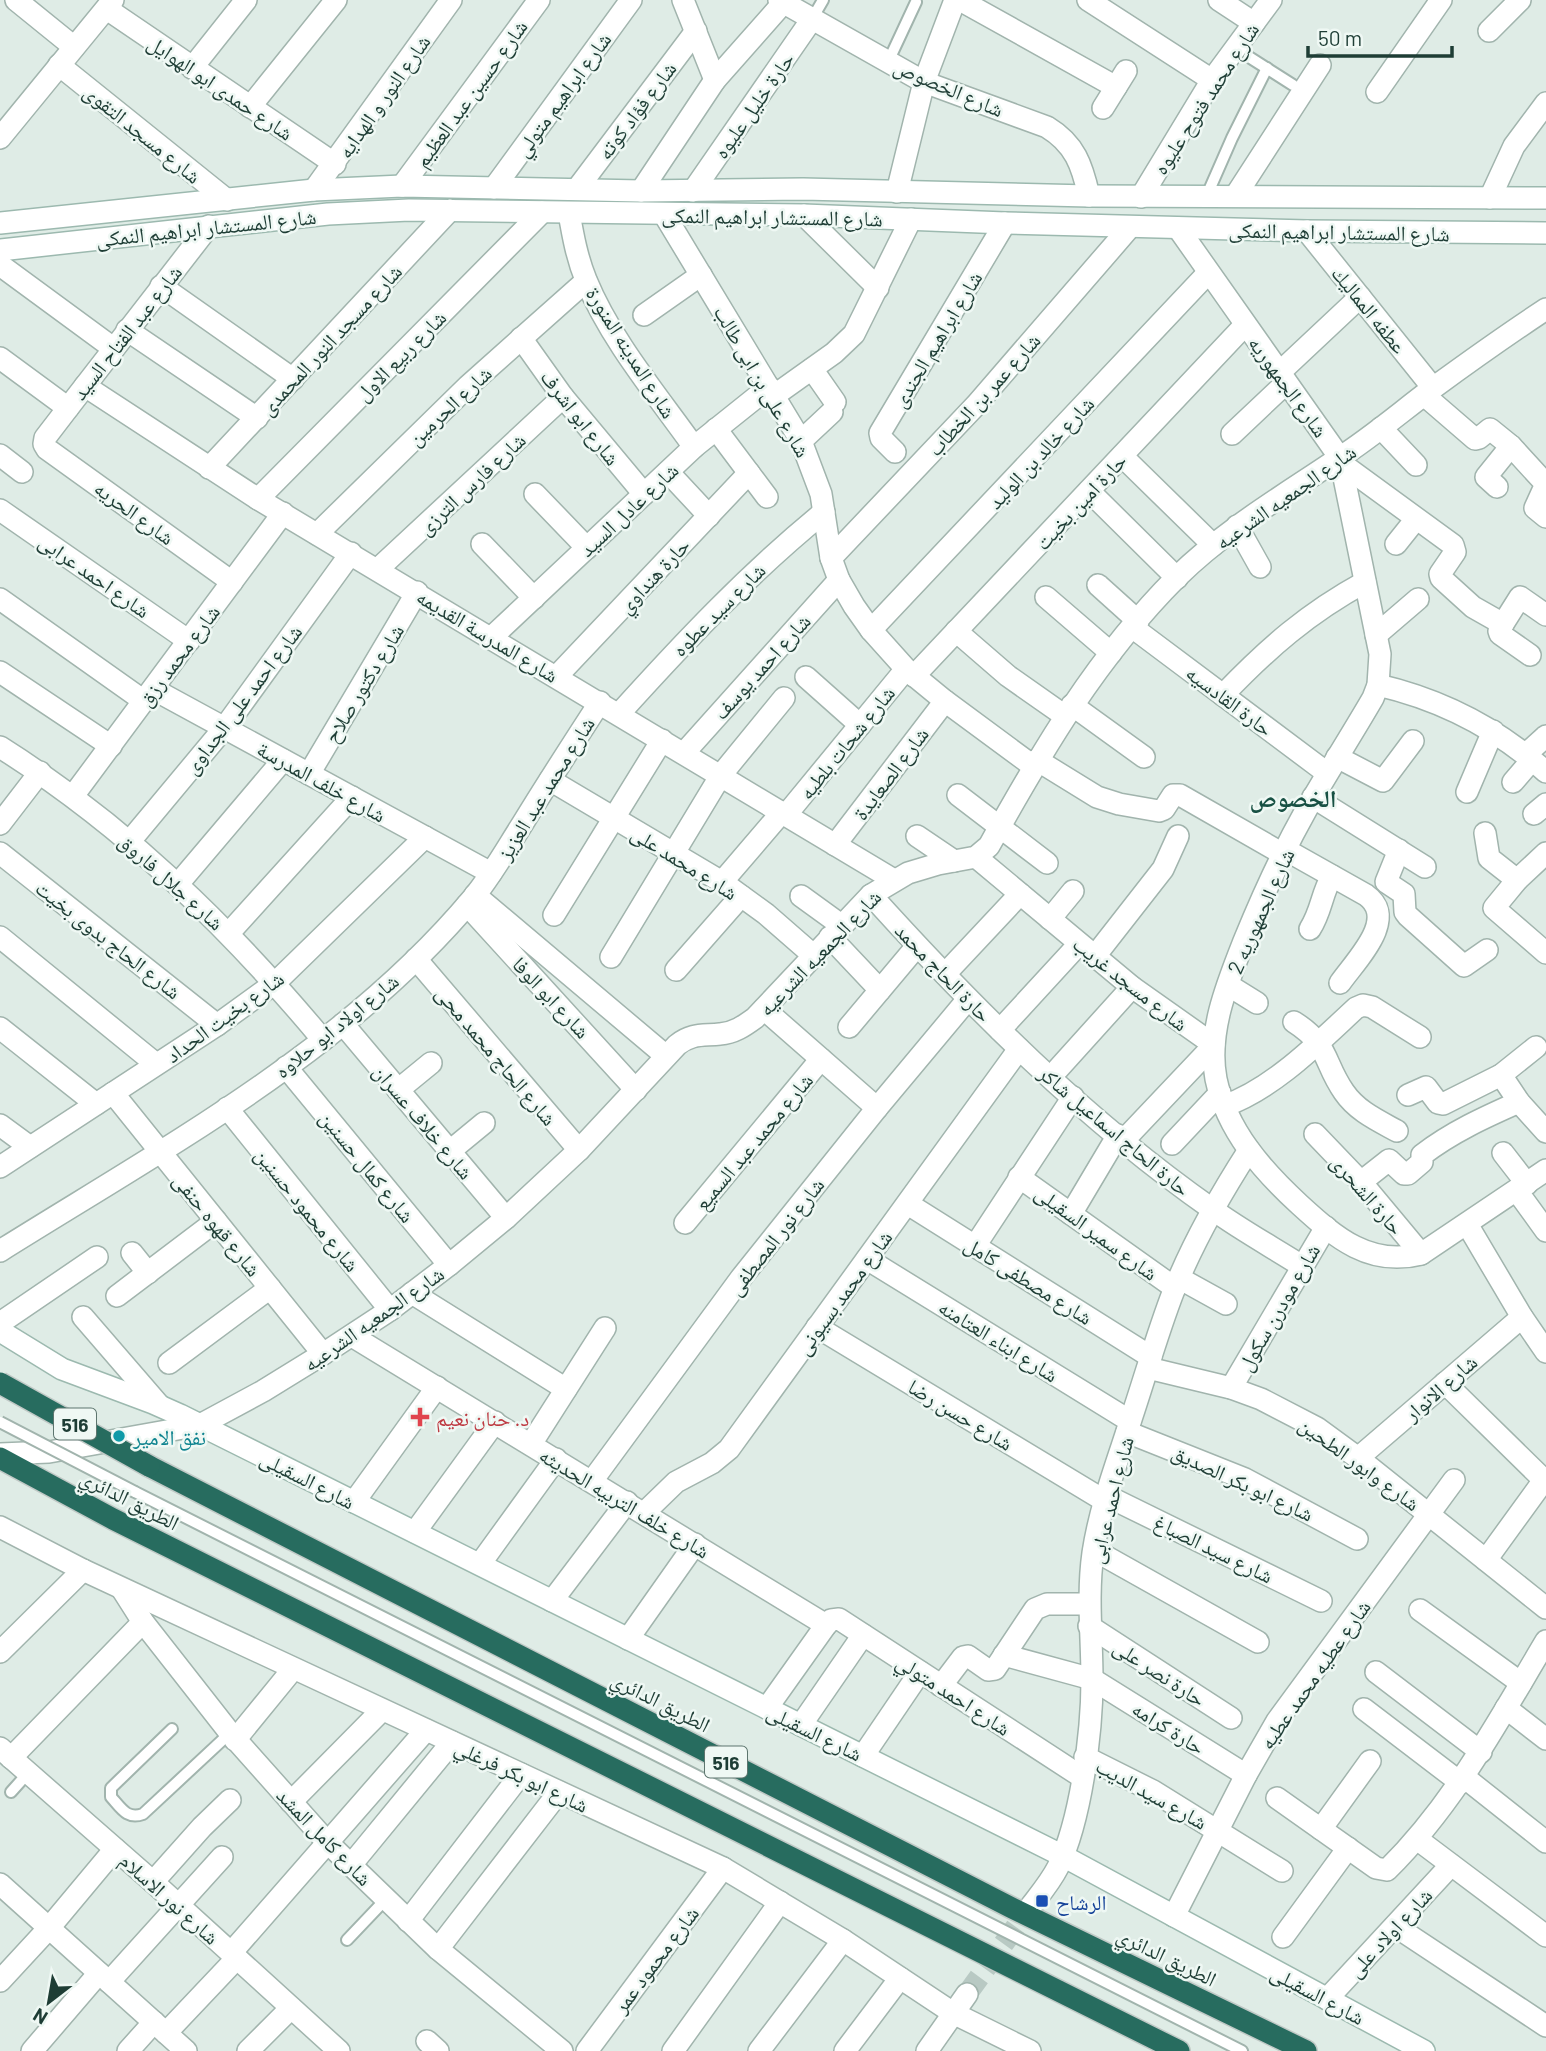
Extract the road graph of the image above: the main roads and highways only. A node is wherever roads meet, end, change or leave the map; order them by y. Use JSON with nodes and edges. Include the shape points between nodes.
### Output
{"nodes":[{"id":1,"x":0,"y":1383,"type":"edge"},
{"id":2,"x":0,"y":1456,"type":"edge"},
{"id":3,"x":1179,"y":2051,"type":"edge"},
{"id":4,"x":1306,"y":2051,"type":"edge"}],
"edges":[{"from":1,"to":4,"type":"highway","name":"الطريق الدائري","number":"516","bridge":true,"via":[[149,1466],[1012,1908]]},
{"from":2,"to":3,"type":"highway","name":"الطريق الدائري","via":[[113,1519]]}]}
